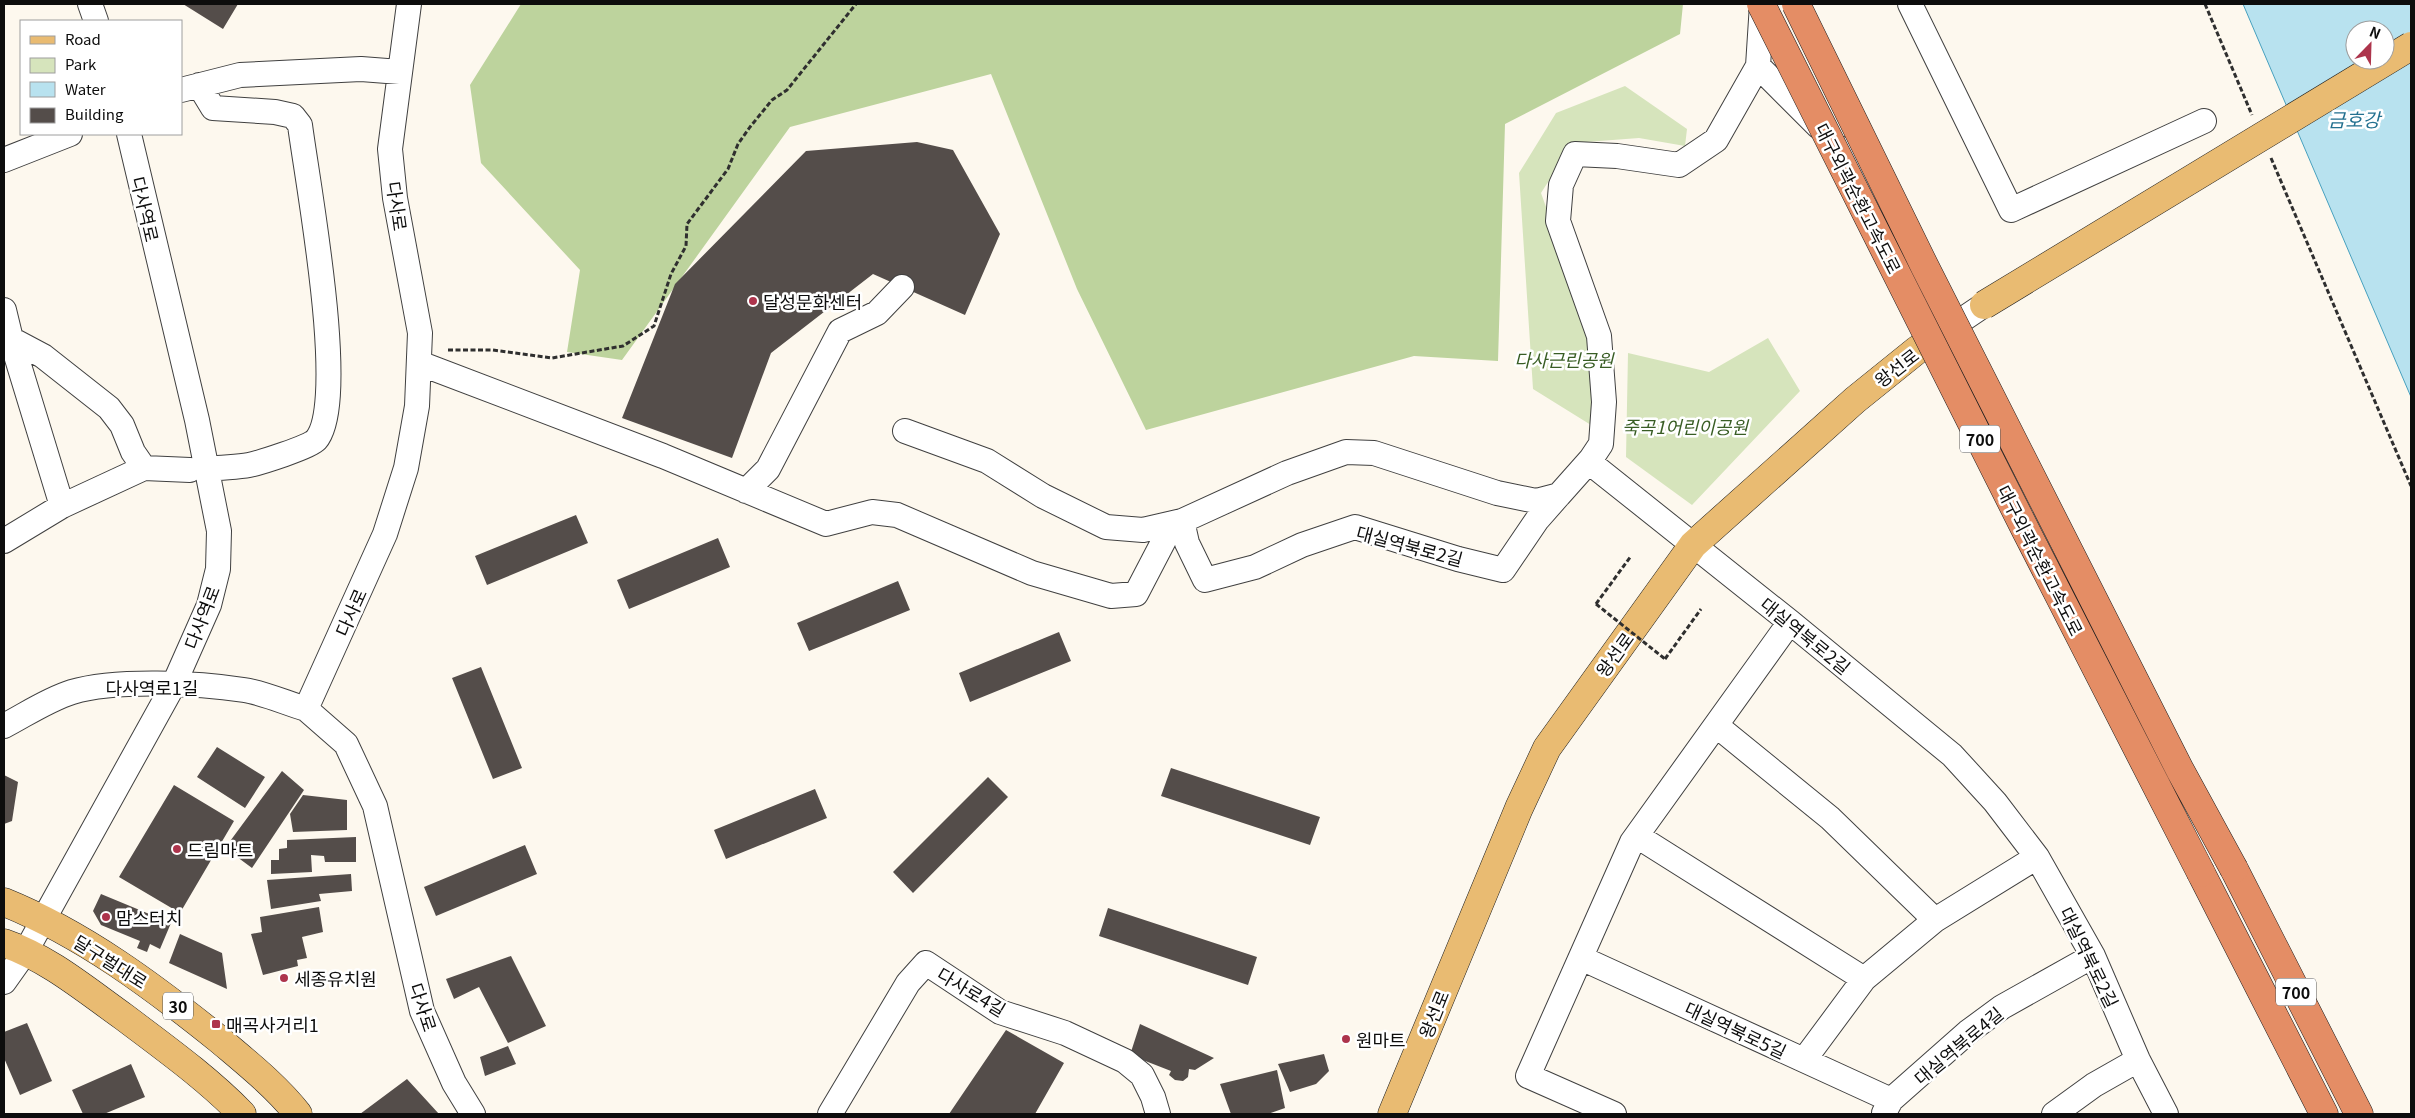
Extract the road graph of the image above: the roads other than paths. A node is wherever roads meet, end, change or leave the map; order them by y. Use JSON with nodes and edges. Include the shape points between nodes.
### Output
{"nodes":[{"id":1,"x":90,"y":4,"type":"edge"},
{"id":2,"x":409,"y":4,"type":"edge"},
{"id":3,"x":1761,"y":4,"type":"edge"},
{"id":4,"x":1796,"y":4,"type":"edge"},
{"id":5,"x":1910,"y":4,"type":"edge"},
{"id":6,"x":96,"y":20,"type":"edge"},
{"id":7,"x":2411,"y":46,"type":"edge"},
{"id":8,"x":1758,"y":66,"type":"junction"},
{"id":9,"x":400,"y":72,"type":"junction"},
{"id":10,"x":190,"y":88,"type":"edge"},
{"id":11,"x":2204,"y":121,"type":"dead end"},
{"id":12,"x":67,"y":135,"type":"edge"},
{"id":13,"x":128,"y":135,"type":"edge"},
{"id":14,"x":4,"y":160,"type":"edge"},
{"id":15,"x":902,"y":287,"type":"dead end"},
{"id":16,"x":1984,"y":305,"type":"joint"},
{"id":17,"x":4,"y":310,"type":"edge"},
{"id":18,"x":1944,"y":332,"type":"junction"},
{"id":19,"x":7,"y":340,"type":"edge"},
{"id":20,"x":419,"y":357,"type":"junction"},
{"id":21,"x":905,"y":431,"type":"dead end"},
{"id":22,"x":1589,"y":462,"type":"junction"},
{"id":23,"x":144,"y":468,"type":"junction"},
{"id":24,"x":218,"y":468,"type":"dead end"},
{"id":25,"x":190,"y":470,"type":"dead end"},
{"id":26,"x":746,"y":491,"type":"junction"},
{"id":27,"x":1559,"y":495,"type":"junction"},
{"id":28,"x":62,"y":506,"type":"junction"},
{"id":29,"x":1178,"y":522,"type":"junction"},
{"id":30,"x":4,"y":541,"type":"edge"},
{"id":31,"x":1693,"y":545,"type":"junction"},
{"id":32,"x":1790,"y":622,"type":"junction"},
{"id":33,"x":174,"y":684,"type":"junction"},
{"id":34,"x":306,"y":709,"type":"junction"},
{"id":35,"x":4,"y":726,"type":"edge"},
{"id":36,"x":1717,"y":726,"type":"junction"},
{"id":37,"x":1637,"y":836,"type":"junction"},
{"id":38,"x":2037,"y":857,"type":"junction"},
{"id":39,"x":4,"y":902,"type":"edge"},
{"id":40,"x":43,"y":918,"type":"junction"},
{"id":41,"x":1935,"y":920,"type":"junction"},
{"id":42,"x":15,"y":947,"type":"edge"},
{"id":43,"x":2093,"y":956,"type":"junction"},
{"id":44,"x":1581,"y":958,"type":"junction"},
{"id":45,"x":1864,"y":979,"type":"junction"},
{"id":46,"x":4,"y":982,"type":"edge"},
{"id":47,"x":1804,"y":1060,"type":"junction"},
{"id":48,"x":2138,"y":1060,"type":"junction"},
{"id":49,"x":1887,"y":1107,"type":"edge"},
{"id":50,"x":242,"y":1114,"type":"edge"},
{"id":51,"x":298,"y":1114,"type":"edge"},
{"id":52,"x":473,"y":1114,"type":"edge"},
{"id":53,"x":830,"y":1114,"type":"edge"},
{"id":54,"x":1158,"y":1114,"type":"edge"},
{"id":55,"x":1392,"y":1114,"type":"edge"},
{"id":56,"x":1614,"y":1114,"type":"edge"},
{"id":57,"x":2054,"y":1114,"type":"edge"},
{"id":58,"x":2166,"y":1114,"type":"edge"},
{"id":59,"x":2324,"y":1114,"type":"edge"},
{"id":60,"x":2359,"y":1114,"type":"edge"}],
"edges":[{"from":1,"to":6,"type":"street"},
{"from":2,"to":9,"type":"street","name":"다사로"},
{"from":3,"to":8,"type":"street"},
{"from":3,"to":59,"type":"highway","name":"대구외곽순환고속도로","number":"700","bridge":true},
{"from":4,"to":60,"type":"highway","name":"대구외곽순환고속도로","number":"700","bridge":true,"via":[[1925,267],[2180,770]]},
{"from":5,"to":11,"type":"street","via":[[2011,210]]},
{"from":7,"to":16,"type":"main road","bridge":true},
{"from":8,"to":18,"type":"street","via":[[1842,150],[1894,215],[1918,284]]},
{"from":8,"to":22,"type":"street","via":[[1716,140],[1679,165],[1576,154],[1561,185],[1558,221],[1598,336],[1602,361],[1601,444]]},
{"from":9,"to":10,"type":"street","via":[[361,69],[240,75]]},
{"from":9,"to":20,"type":"street","name":"다사로","via":[[390,149],[395,198],[420,333]]},
{"from":10,"to":24,"type":"street","via":[[213,108],[275,112],[293,116],[300,125],[328,337],[324,423],[316,441],[248,465]]},
{"from":12,"to":14,"type":"street"},
{"from":13,"to":33,"type":"street","name":"다사역로","via":[[197,420],[219,531],[218,569],[209,605]]},
{"from":15,"to":26,"type":"street","via":[[877,313],[840,331],[768,469]]},
{"from":16,"to":18,"type":"street","name":"왕선로"},
{"from":17,"to":19,"type":"street"},
{"from":18,"to":31,"type":"main road","name":"왕선로","via":[[1855,400]]},
{"from":19,"to":23,"type":"street","via":[[43,356],[109,408],[122,425]]},
{"from":19,"to":28,"type":"street"},
{"from":20,"to":26,"type":"street"},
{"from":20,"to":34,"type":"street","name":"다사로","via":[[412,440],[385,534]]},
{"from":21,"to":29,"type":"street","via":[[987,461],[1042,496],[1106,527],[1143,530]]},
{"from":22,"to":27,"type":"street","name":"대실역북로2길"},
{"from":22,"to":31,"type":"street","name":"대실역북로2길"},
{"from":23,"to":25,"type":"street"},
{"from":23,"to":28,"type":"street"},
{"from":26,"to":29,"type":"street","via":[[826,524],[872,512],[897,515],[1032,573],[1111,596],[1136,594]]},
{"from":27,"to":29,"type":"street","via":[[1536,501],[1498,493],[1374,453],[1346,452],[1287,473]]},
{"from":27,"to":29,"type":"street","name":"대실역북로2길","via":[[1537,520],[1503,570],[1355,526],[1255,567],[1205,580]]},
{"from":28,"to":30,"type":"street"},
{"from":31,"to":32,"type":"street","name":"대실역북로2길"},
{"from":31,"to":55,"type":"main road","name":"왕선로","via":[[1547,748],[1518,808]]},
{"from":32,"to":36,"type":"street"},
{"from":32,"to":38,"type":"street","name":"대실역북로2길","via":[[1952,755],[1995,802]]},
{"from":33,"to":34,"type":"street","name":"다사역로1길","via":[[244,690]]},
{"from":33,"to":35,"type":"street","name":"다사역로1길","via":[[112,685],[74,692],[46,702]]},
{"from":33,"to":40,"type":"street","name":"다사역로"},
{"from":34,"to":52,"type":"street","name":"다사로","via":[[346,744],[375,806],[422,1010],[454,1083]]},
{"from":36,"to":37,"type":"street"},
{"from":36,"to":41,"type":"street","via":[[1830,818]]},
{"from":37,"to":44,"type":"street"},
{"from":37,"to":45,"type":"street"},
{"from":38,"to":41,"type":"street"},
{"from":38,"to":43,"type":"street","name":"대실역북로2길"},
{"from":39,"to":40,"type":"main road","name":"달구벌대로","number":"30"},
{"from":40,"to":42,"type":"street","name":"다사역로"},
{"from":40,"to":51,"type":"main road","name":"달구벌대로","number":"30","via":[[162,993],[243,1060]]},
{"from":41,"to":45,"type":"street"},
{"from":42,"to":46,"type":"street","name":"다사역로"},
{"from":42,"to":50,"type":"main road","name":"달구벌대로","number":"30","via":[[86,989],[176,1056]]},
{"from":43,"to":48,"type":"street","name":"대실역북로2길"},
{"from":43,"to":49,"type":"street","name":"대실역북로4길","via":[[2002,1007],[1968,1032]]},
{"from":44,"to":47,"type":"street","name":"대실역북로5길"},
{"from":44,"to":56,"type":"street","via":[[1528,1076]]},
{"from":45,"to":47,"type":"street"},
{"from":47,"to":49,"type":"street","name":"대실역북로5길"},
{"from":48,"to":57,"type":"street","via":[[2094,1085]]},
{"from":48,"to":58,"type":"street","name":"대실역북로2길"},
{"from":53,"to":54,"type":"street","name":"다사로4길","via":[[908,983],[926,963],[1000,1012],[1065,1033],[1125,1061],[1142,1075]]}]}
